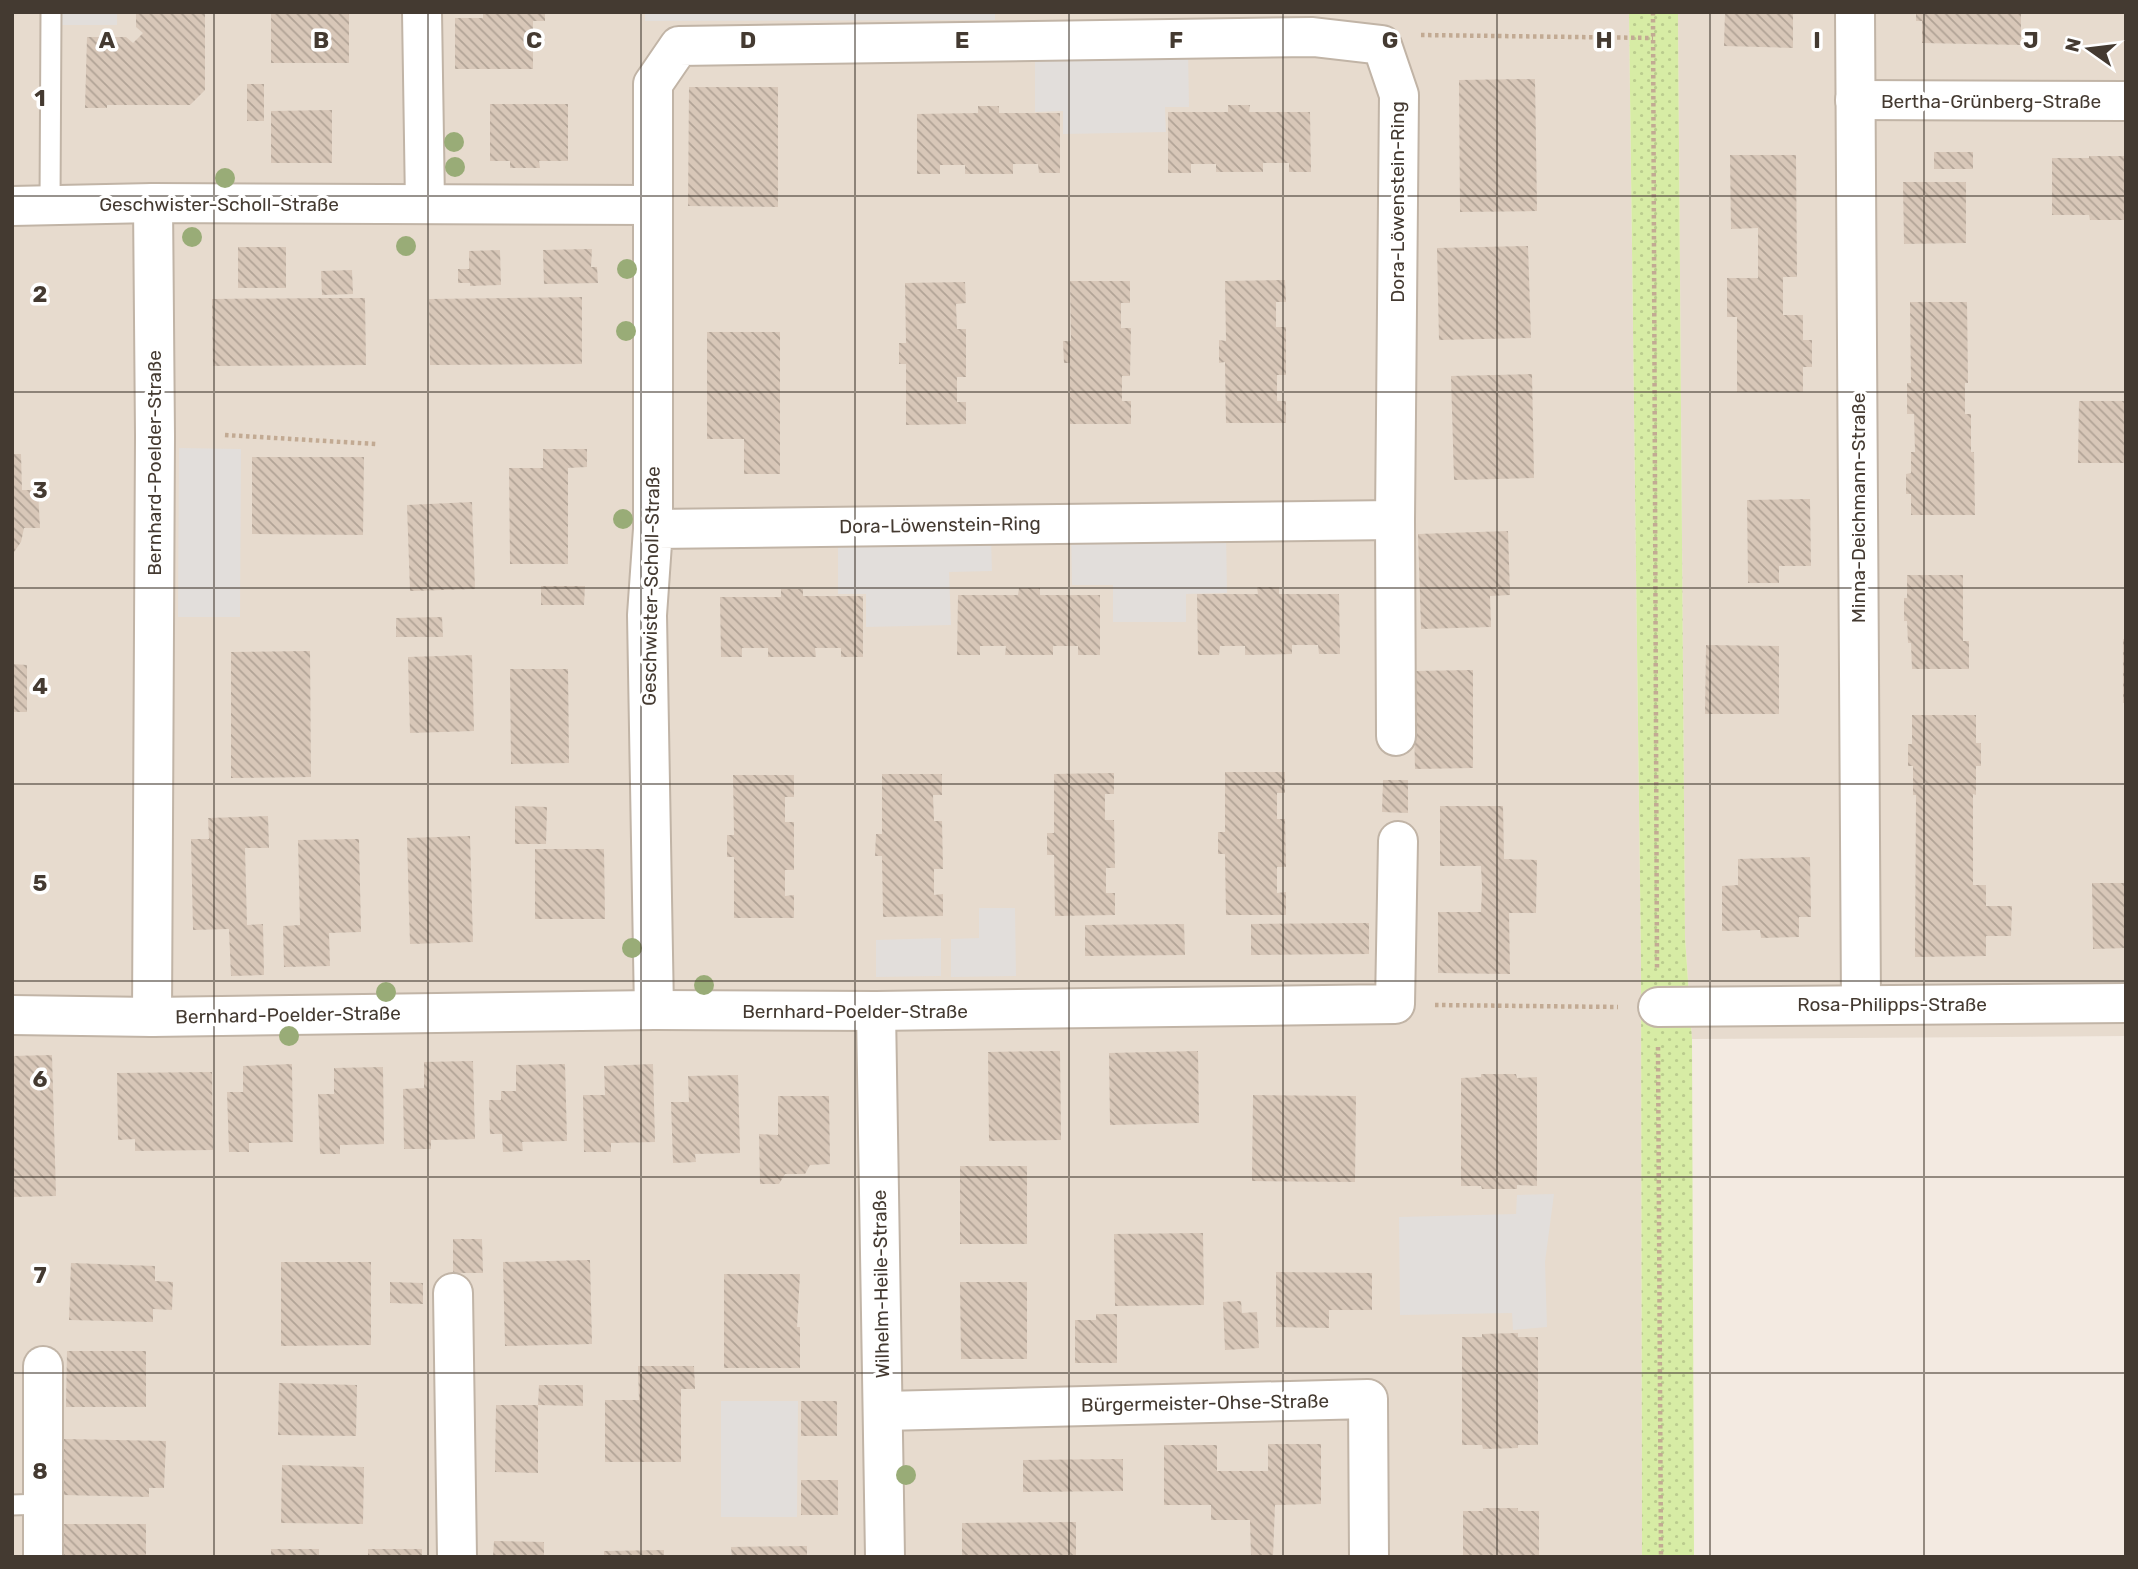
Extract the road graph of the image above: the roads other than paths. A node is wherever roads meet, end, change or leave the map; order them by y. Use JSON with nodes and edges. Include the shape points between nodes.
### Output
{"nodes":[{"id":1,"x":51,"y":12,"type":"edge"},
{"id":2,"x":422,"y":12,"type":"edge"},
{"id":3,"x":1855,"y":12,"type":"edge"},
{"id":4,"x":1382,"y":45,"type":"joint"},
{"id":5,"x":1855,"y":100,"type":"junction"},
{"id":6,"x":2126,"y":101,"type":"edge"},
{"id":7,"x":153,"y":203,"type":"junction"},
{"id":8,"x":50,"y":204,"type":"junction"},
{"id":9,"x":425,"y":204,"type":"junction"},
{"id":10,"x":652,"y":205,"type":"junction"},
{"id":11,"x":12,"y":206,"type":"edge"},
{"id":12,"x":1395,"y":520,"type":"junction"},
{"id":13,"x":653,"y":529,"type":"junction"},
{"id":14,"x":1396,"y":736,"type":"dead end"},
{"id":15,"x":1398,"y":841,"type":"dead end"},
{"id":16,"x":2126,"y":1003,"type":"edge"},
{"id":17,"x":1861,"y":1004,"type":"junction"},
{"id":18,"x":1658,"y":1007,"type":"road end"},
{"id":19,"x":654,"y":1010,"type":"junction"},
{"id":20,"x":876,"y":1011,"type":"junction"},
{"id":21,"x":12,"y":1015,"type":"edge"},
{"id":22,"x":152,"y":1017,"type":"junction"},
{"id":23,"x":453,"y":1293,"type":"dead end"},
{"id":24,"x":43,"y":1366,"type":"dead end"},
{"id":25,"x":884,"y":1411,"type":"junction"},
{"id":26,"x":28,"y":1505,"type":"edge"},
{"id":27,"x":43,"y":1557,"type":"edge"},
{"id":28,"x":457,"y":1557,"type":"edge"},
{"id":29,"x":885,"y":1557,"type":"edge"},
{"id":30,"x":1369,"y":1557,"type":"edge"}],
"edges":[{"from":1,"to":8,"type":"lane"},
{"from":2,"to":9,"type":"street"},
{"from":3,"to":5,"type":"street","name":"Minna-Deichmann-Straße"},
{"from":4,"to":10,"type":"street","name":"Geschwister-Scholl-Straße","via":[[1313,37],[680,46],[653,84]]},
{"from":4,"to":12,"type":"street","name":"Dora-Löwenstein-Ring","via":[[1399,95]]},
{"from":5,"to":6,"type":"street","name":"Bertha-Grünberg-Straße"},
{"from":5,"to":17,"type":"street","name":"Minna-Deichmann-Straße"},
{"from":7,"to":8,"type":"street","name":"Geschwister-Scholl-Straße"},
{"from":7,"to":9,"type":"street","name":"Geschwister-Scholl-Straße"},
{"from":7,"to":22,"type":"street","name":"Bernhard-Poelder-Straße"},
{"from":8,"to":11,"type":"street","name":"Geschwister-Scholl-Straße"},
{"from":9,"to":10,"type":"street","name":"Geschwister-Scholl-Straße"},
{"from":10,"to":13,"type":"street","name":"Geschwister-Scholl-Straße"},
{"from":12,"to":13,"type":"street","name":"Dora-Löwenstein-Ring"},
{"from":12,"to":14,"type":"street","name":"Dora-Löwenstein-Ring"},
{"from":13,"to":19,"type":"street","name":"Geschwister-Scholl-Straße","via":[[647,615]]},
{"from":15,"to":20,"type":"street","name":"Bernhard-Poelder-Straße","via":[[1395,1004]]},
{"from":16,"to":17,"type":"street","name":"Rosa-Philipps-Straße"},
{"from":17,"to":18,"type":"street","name":"Rosa-Philipps-Straße"},
{"from":19,"to":20,"type":"street","name":"Bernhard-Poelder-Straße"},
{"from":19,"to":22,"type":"street","name":"Bernhard-Poelder-Straße"},
{"from":20,"to":25,"type":"street","name":"Wilhelm-Heile-Straße"},
{"from":21,"to":22,"type":"street","name":"Bernhard-Poelder-Straße"},
{"from":23,"to":28,"type":"street"},
{"from":24,"to":26,"type":"street"},
{"from":25,"to":29,"type":"street","name":"Wilhelm-Heile-Straße"},
{"from":25,"to":30,"type":"street","name":"Bürgermeister-Ohse-Straße","via":[[1368,1399]]},
{"from":26,"to":27,"type":"street"}]}
